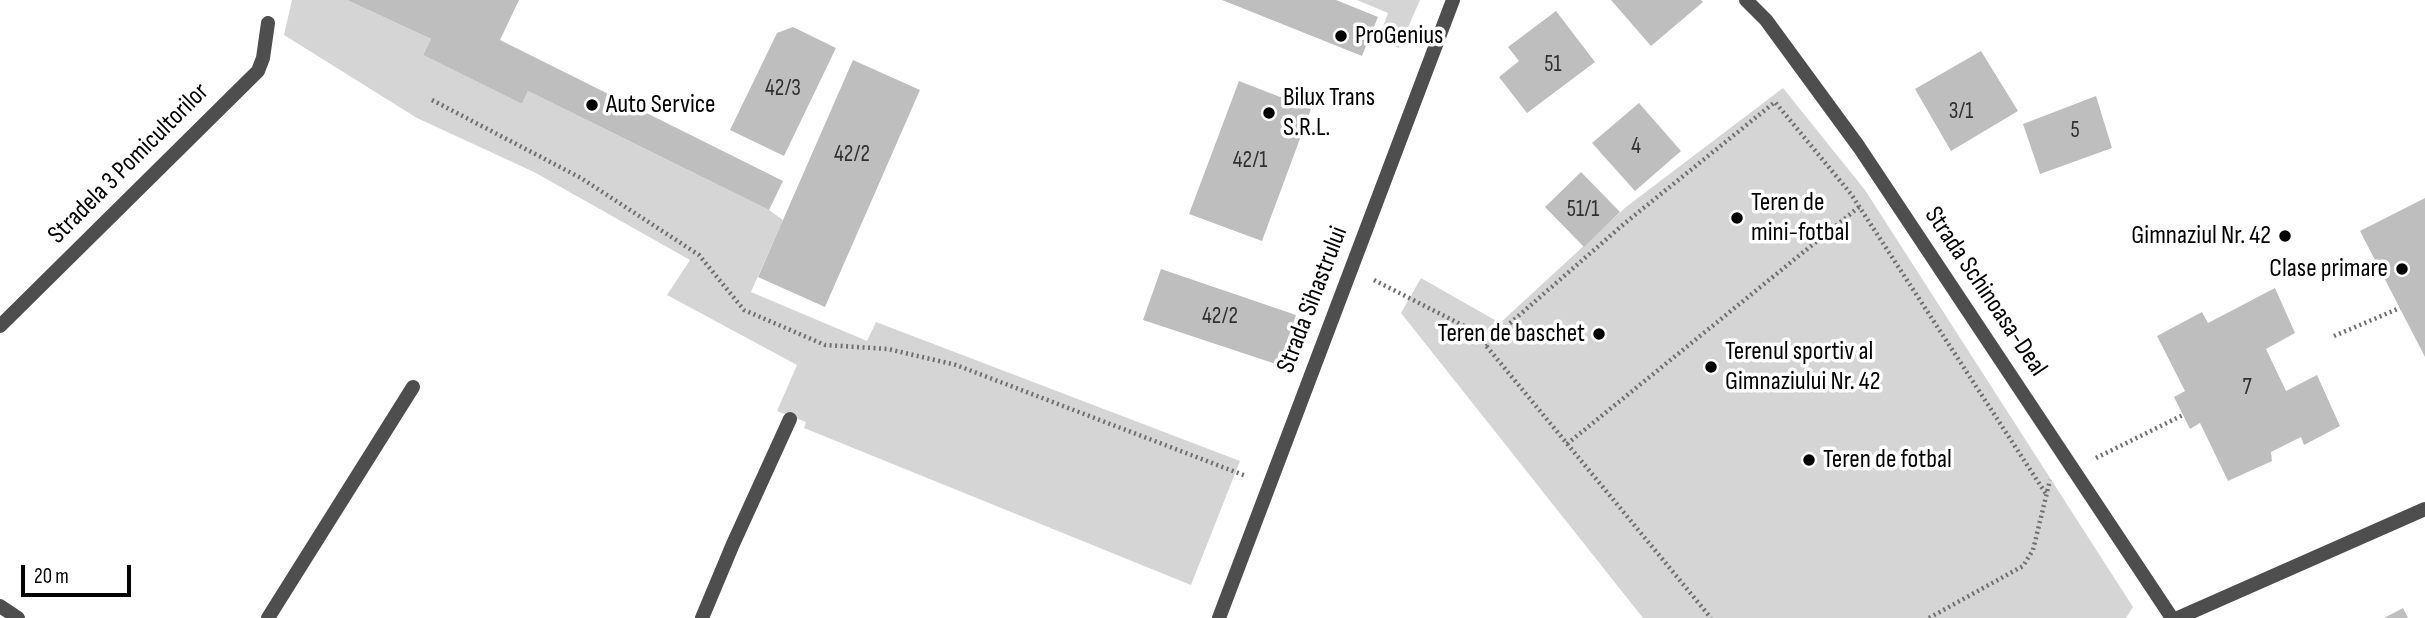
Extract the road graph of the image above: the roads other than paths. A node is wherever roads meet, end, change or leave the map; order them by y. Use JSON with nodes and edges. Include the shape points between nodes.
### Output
{"nodes":[{"id":1,"x":1453,"y":0,"type":"edge"},
{"id":2,"x":1746,"y":0,"type":"edge"},
{"id":3,"x":268,"y":23,"type":"dead end"},
{"id":4,"x":0,"y":326,"type":"edge"},
{"id":5,"x":413,"y":387,"type":"dead end"},
{"id":6,"x":790,"y":419,"type":"dead end"},
{"id":7,"x":2425,"y":509,"type":"edge"},
{"id":8,"x":0,"y":606,"type":"edge"},
{"id":9,"x":18,"y":618,"type":"edge"},
{"id":10,"x":268,"y":618,"type":"edge"},
{"id":11,"x":702,"y":618,"type":"edge"},
{"id":12,"x":1219,"y":618,"type":"edge"},
{"id":13,"x":2172,"y":618,"type":"edge"},
{"id":14,"x":2178,"y":618,"type":"edge"}],
"edges":[{"from":1,"to":12,"type":"street","name":"Strada Sihastrului"},
{"from":2,"to":13,"type":"street","name":"Strada Schinoasa-Deal","via":[[1766,20],[1859,147]]},
{"from":3,"to":4,"type":"street","name":"Stradela 3 Pomicultorilor","via":[[258,71]]},
{"from":5,"to":10,"type":"street"},
{"from":6,"to":11,"type":"street"},
{"from":7,"to":14,"type":"street"},
{"from":8,"to":9,"type":"street"}]}
